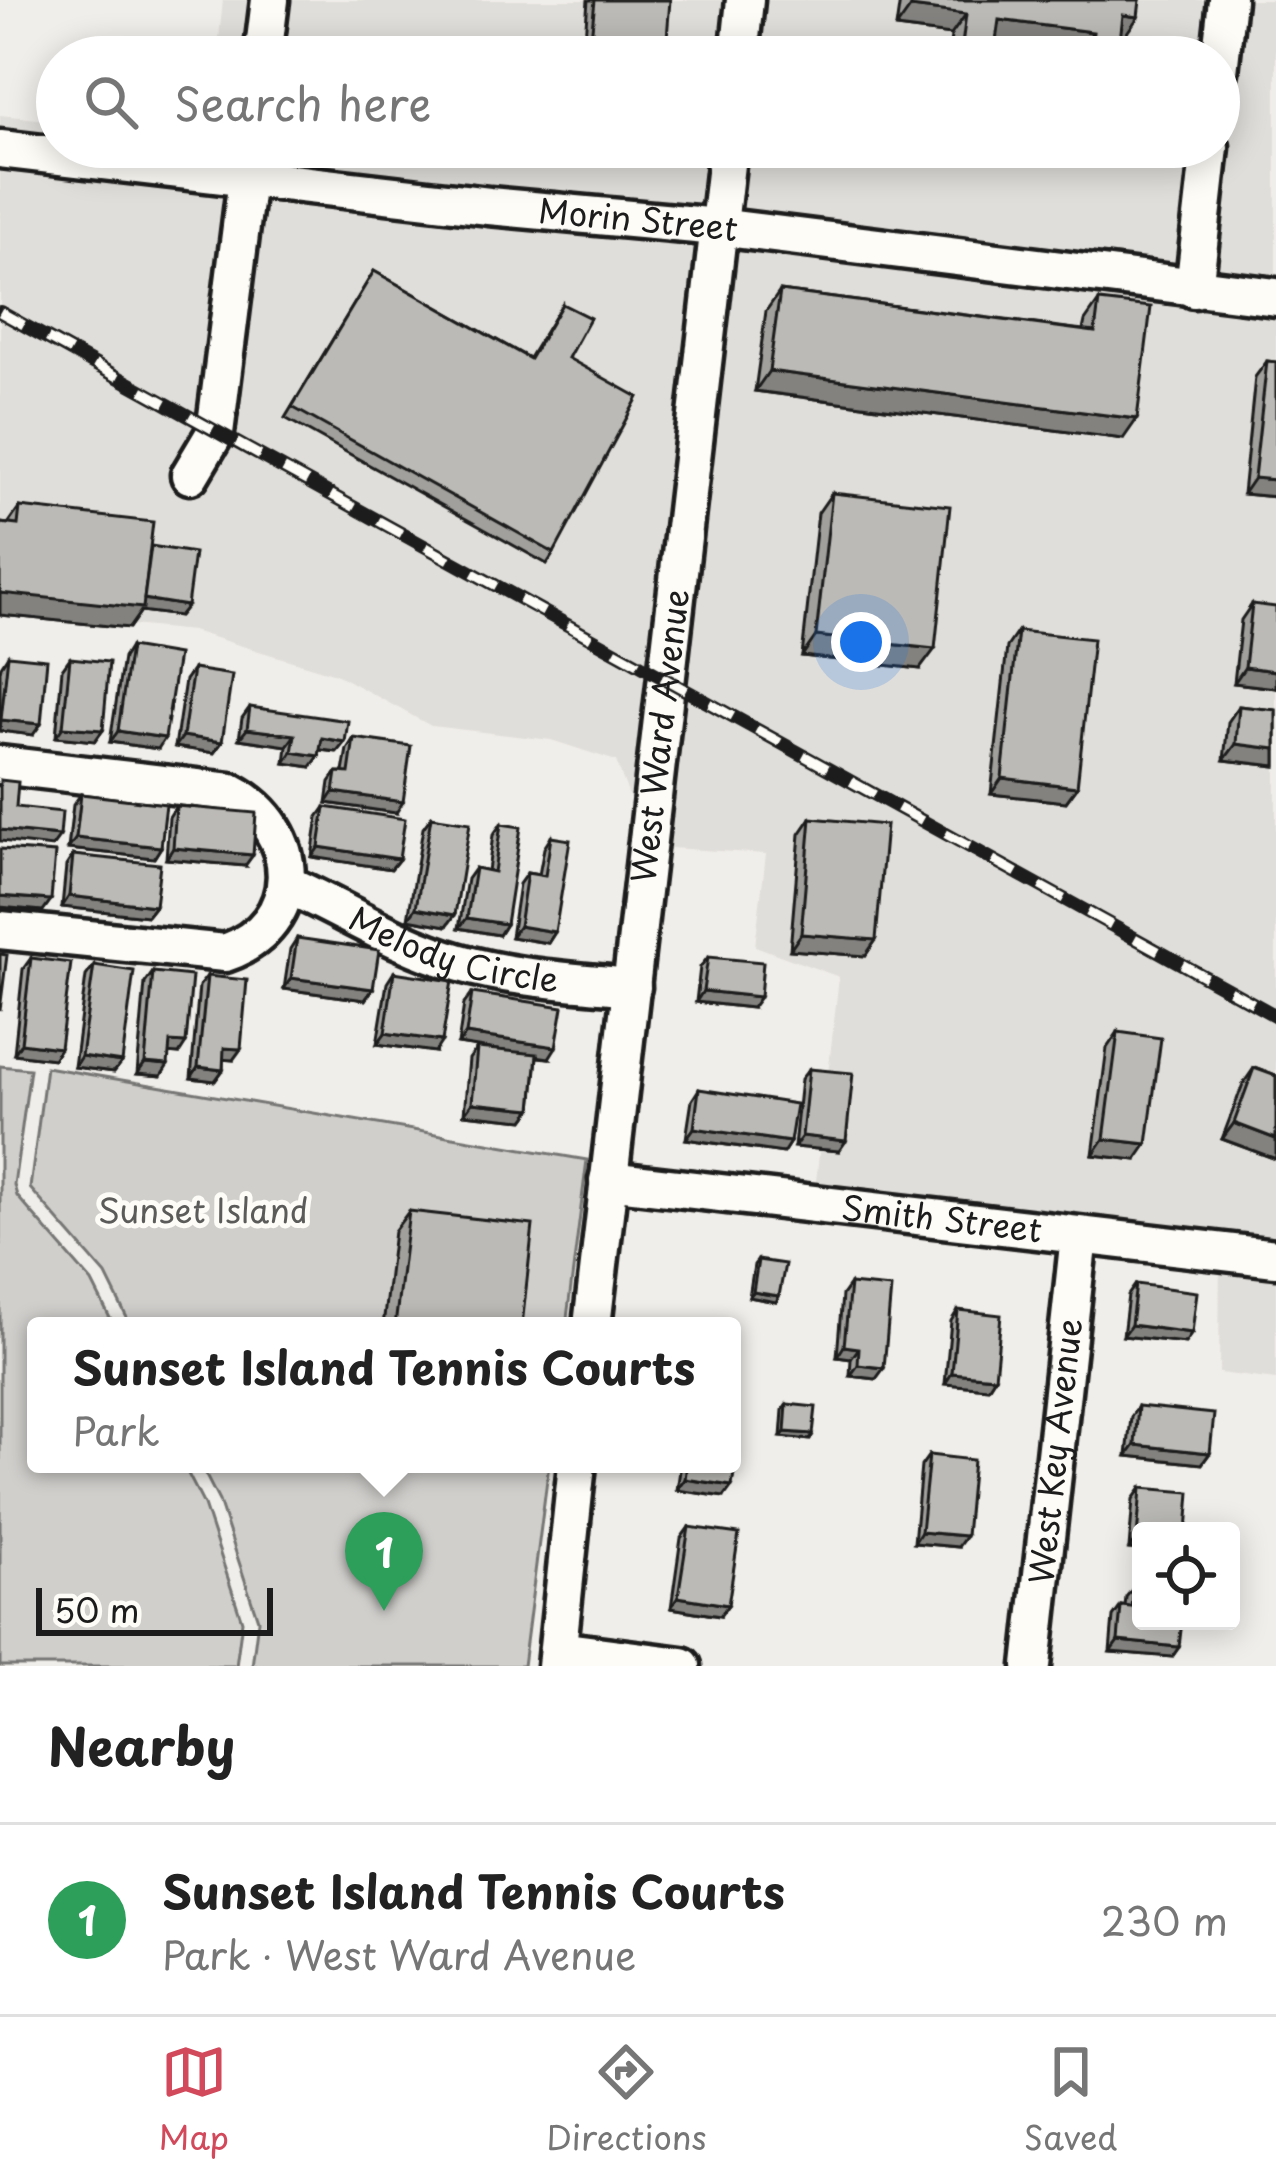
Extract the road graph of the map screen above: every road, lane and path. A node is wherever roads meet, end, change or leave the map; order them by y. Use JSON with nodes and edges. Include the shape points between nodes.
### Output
{"nodes":[{"id":1,"x":270,"y":0,"type":"edge"},
{"id":2,"x":746,"y":0,"type":"edge"},
{"id":3,"x":1227,"y":0,"type":"edge"},
{"id":4,"x":266,"y":36,"type":"edge"},
{"id":5,"x":742,"y":36,"type":"edge"},
{"id":6,"x":1223,"y":36,"type":"edge"},
{"id":7,"x":0,"y":149,"type":"edge"},
{"id":8,"x":36,"y":151,"type":"edge"},
{"id":9,"x":248,"y":168,"type":"edge"},
{"id":10,"x":286,"y":168,"type":"edge"},
{"id":11,"x":725,"y":168,"type":"edge"},
{"id":12,"x":1208,"y":168,"type":"edge"},
{"id":13,"x":718,"y":227,"type":"junction"},
{"id":14,"x":1194,"y":289,"type":"junction"},
{"id":15,"x":1276,"y":297,"type":"edge"},
{"id":16,"x":190,"y":476,"type":"dead end"},
{"id":17,"x":0,"y":765,"type":"edge"},
{"id":18,"x":288,"y":885,"type":"junction"},
{"id":19,"x":0,"y":930,"type":"edge"},
{"id":20,"x":632,"y":987,"type":"junction"},
{"id":21,"x":608,"y":1180,"type":"junction"},
{"id":22,"x":1079,"y":1236,"type":"junction"},
{"id":23,"x":1276,"y":1258,"type":"edge"},
{"id":24,"x":593,"y":1317,"type":"edge"},
{"id":25,"x":576,"y":1473,"type":"edge"},
{"id":26,"x":557,"y":1658,"type":"edge"},
{"id":27,"x":682,"y":1666,"type":"edge"},
{"id":28,"x":1032,"y":1666,"type":"edge"}],
"edges":[{"from":1,"to":4,"type":"street"},
{"from":2,"to":5,"type":"street"},
{"from":3,"to":6,"type":"street"},
{"from":7,"to":8,"type":"street","name":"Morin Street"},
{"from":9,"to":16,"type":"street","via":[[215,433]]},
{"from":10,"to":13,"type":"street","name":"Morin Street"},
{"from":11,"to":13,"type":"street","name":"West Ward Avenue"},
{"from":12,"to":14,"type":"street"},
{"from":13,"to":14,"type":"street","name":"Morin Street"},
{"from":13,"to":20,"type":"street","name":"West Ward Avenue"},
{"from":14,"to":15,"type":"street","name":"Morin Street"},
{"from":17,"to":18,"type":"street","via":[[231,792],[272,824]]},
{"from":18,"to":19,"type":"street","via":[[262,932],[225,953]]},
{"from":18,"to":20,"type":"street","name":"Melody Circle","via":[[457,962]]},
{"from":20,"to":21,"type":"street","name":"West Ward Avenue"},
{"from":21,"to":22,"type":"street","name":"Smith Street"},
{"from":21,"to":24,"type":"street","name":"West Ward Avenue"},
{"from":22,"to":23,"type":"street","name":"Smith Street"},
{"from":22,"to":28,"type":"street","name":"West Key Avenue"},
{"from":25,"to":26,"type":"street"},
{"from":26,"to":27,"type":"street"}]}
